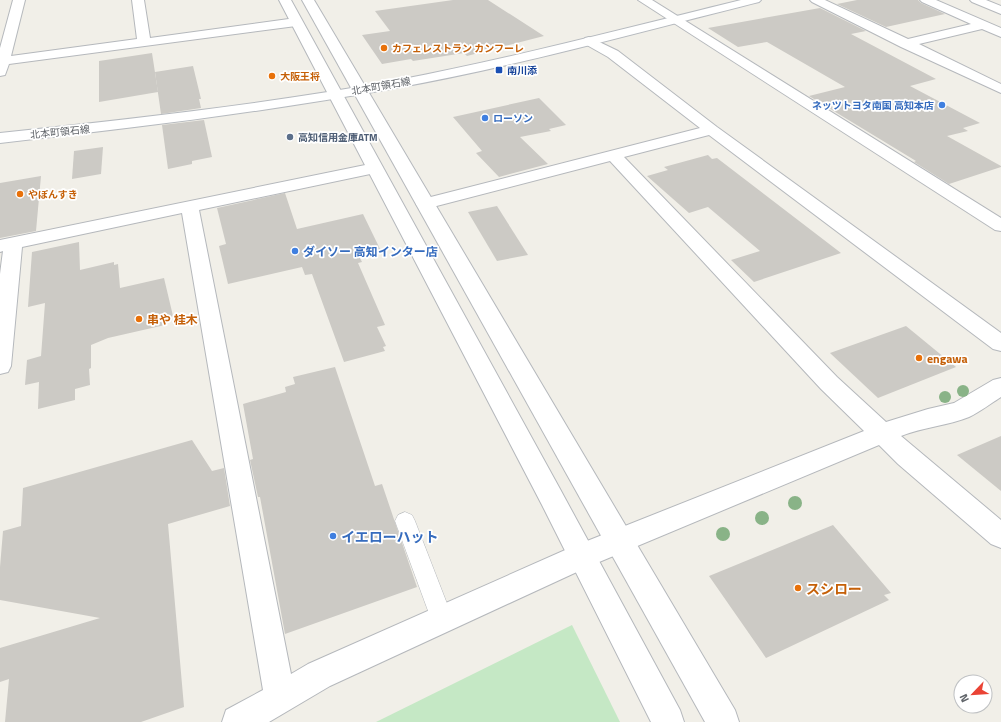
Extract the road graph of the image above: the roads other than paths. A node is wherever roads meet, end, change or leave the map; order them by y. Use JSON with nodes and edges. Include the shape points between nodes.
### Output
{"nodes":[{"id":1,"x":19,"y":0,"type":"edge"},
{"id":2,"x":138,"y":0,"type":"edge"},
{"id":3,"x":285,"y":0,"type":"edge"},
{"id":4,"x":308,"y":0,"type":"edge"},
{"id":5,"x":644,"y":0,"type":"edge"},
{"id":6,"x":755,"y":0,"type":"edge"},
{"id":7,"x":816,"y":0,"type":"edge"},
{"id":8,"x":926,"y":0,"type":"edge"},
{"id":9,"x":976,"y":0,"type":"edge"},
{"id":10,"x":1001,"y":10,"type":"edge"},
{"id":11,"x":676,"y":20,"type":"junction"},
{"id":12,"x":296,"y":22,"type":"junction"},
{"id":13,"x":983,"y":25,"type":"junction"},
{"id":14,"x":1001,"y":33,"type":"edge"},
{"id":15,"x":144,"y":41,"type":"junction"},
{"id":16,"x":589,"y":41,"type":"junction"},
{"id":17,"x":905,"y":44,"type":"junction"},
{"id":18,"x":4,"y":61,"type":"junction"},
{"id":19,"x":0,"y":74,"type":"edge"},
{"id":20,"x":1001,"y":89,"type":"edge"},
{"id":21,"x":361,"y":90,"type":"junction"},
{"id":22,"x":336,"y":95,"type":"junction"},
{"id":23,"x":712,"y":130,"type":"junction"},
{"id":24,"x":0,"y":138,"type":"edge"},
{"id":25,"x":614,"y":156,"type":"junction"},
{"id":26,"x":375,"y":168,"type":"junction"},
{"id":27,"x":425,"y":204,"type":"junction"},
{"id":28,"x":190,"y":207,"type":"junction"},
{"id":29,"x":1001,"y":226,"type":"edge"},
{"id":30,"x":6,"y":244,"type":"edge"},
{"id":31,"x":1001,"y":344,"type":"edge"},
{"id":32,"x":0,"y":366,"type":"edge"},
{"id":33,"x":1001,"y":386,"type":"edge"},
{"id":34,"x":882,"y":434,"type":"junction"},
{"id":35,"x":405,"y":521,"type":"dead end"},
{"id":36,"x":1001,"y":536,"type":"edge"},
{"id":37,"x":619,"y":541,"type":"junction"},
{"id":38,"x":582,"y":556,"type":"junction"},
{"id":39,"x":442,"y":619,"type":"junction"},
{"id":40,"x":280,"y":699,"type":"junction"},
{"id":41,"x":238,"y":722,"type":"edge"},
{"id":42,"x":668,"y":722,"type":"edge"},
{"id":43,"x":723,"y":722,"type":"edge"}],
"edges":[{"from":1,"to":18,"type":"street"},
{"from":2,"to":15,"type":"street"},
{"from":3,"to":12,"type":"street"},
{"from":4,"to":21,"type":"street"},
{"from":5,"to":11,"type":"street"},
{"from":6,"to":11,"type":"street","name":"北本町領石線"},
{"from":7,"to":17,"type":"street"},
{"from":8,"to":13,"type":"street"},
{"from":9,"to":10,"type":"street"},
{"from":11,"to":16,"type":"street","name":"北本町領石線"},
{"from":11,"to":29,"type":"street"},
{"from":12,"to":15,"type":"street"},
{"from":12,"to":22,"type":"street"},
{"from":13,"to":14,"type":"street"},
{"from":13,"to":17,"type":"street"},
{"from":15,"to":18,"type":"street"},
{"from":16,"to":21,"type":"street","name":"北本町領石線","via":[[491,65]]},
{"from":16,"to":23,"type":"street","via":[[613,54]]},
{"from":17,"to":20,"type":"street"},
{"from":18,"to":19,"type":"street"},
{"from":21,"to":22,"type":"street","name":"北本町領石線"},
{"from":21,"to":27,"type":"street"},
{"from":22,"to":24,"type":"street","name":"北本町領石線"},
{"from":22,"to":26,"type":"street"},
{"from":23,"to":25,"type":"street"},
{"from":23,"to":31,"type":"street"},
{"from":25,"to":27,"type":"street"},
{"from":25,"to":34,"type":"street","via":[[829,383]]},
{"from":26,"to":28,"type":"street"},
{"from":26,"to":38,"type":"street"},
{"from":27,"to":37,"type":"street"},
{"from":28,"to":30,"type":"street"},
{"from":28,"to":40,"type":"street"},
{"from":30,"to":32,"type":"street"},
{"from":33,"to":34,"type":"street","via":[[962,410],[910,422]]},
{"from":34,"to":36,"type":"street"},
{"from":34,"to":37,"type":"street"},
{"from":35,"to":39,"type":"lane"},
{"from":37,"to":38,"type":"street"},
{"from":37,"to":43,"type":"street"},
{"from":38,"to":39,"type":"street"},
{"from":38,"to":42,"type":"street"},
{"from":39,"to":40,"type":"street","via":[[319,675]]},
{"from":40,"to":41,"type":"street"}]}
